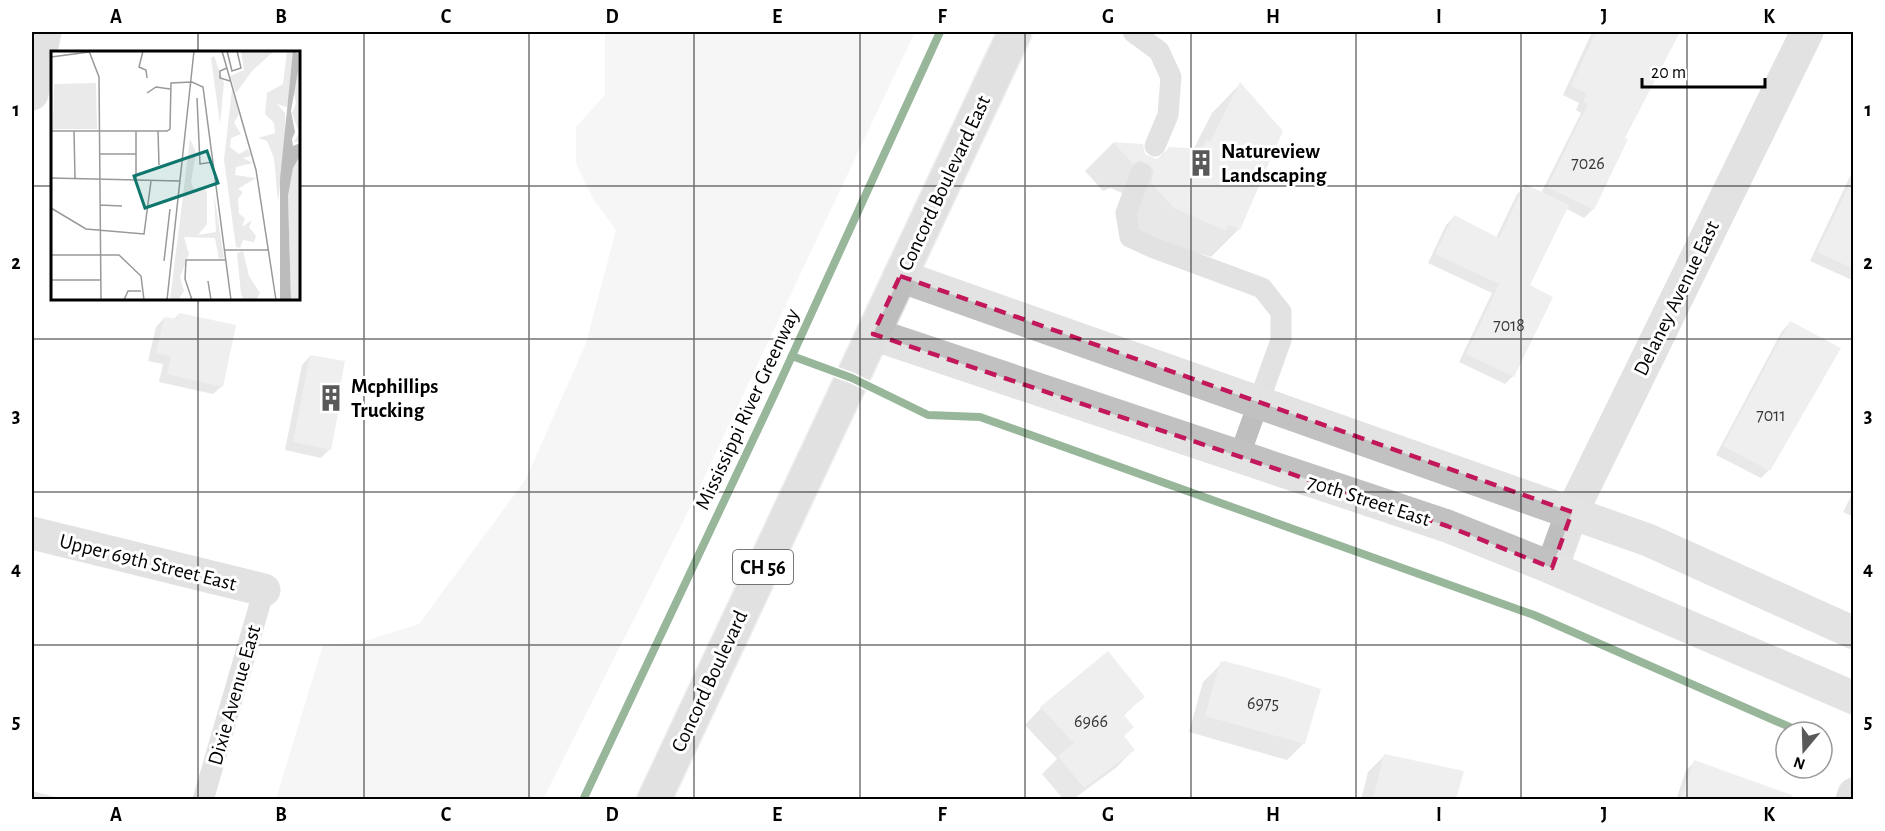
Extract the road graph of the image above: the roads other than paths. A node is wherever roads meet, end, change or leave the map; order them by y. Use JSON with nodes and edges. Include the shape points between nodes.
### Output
{"nodes":[{"id":1,"x":45,"y":32,"type":"edge"},
{"id":2,"x":1015,"y":32,"type":"edge"},
{"id":3,"x":1133,"y":32,"type":"edge"},
{"id":4,"x":1807,"y":32,"type":"edge"},
{"id":5,"x":32,"y":94,"type":"edge"},
{"id":6,"x":1155,"y":146,"type":"dead end"},
{"id":7,"x":1141,"y":173,"type":"dead end"},
{"id":8,"x":900,"y":276,"type":"junction"},
{"id":9,"x":873,"y":334,"type":"junction"},
{"id":10,"x":1259,"y":402,"type":"junction"},
{"id":11,"x":1239,"y":457,"type":"junction"},
{"id":12,"x":1572,"y":512,"type":"junction"},
{"id":13,"x":32,"y":533,"type":"edge"},
{"id":14,"x":1552,"y":568,"type":"junction"},
{"id":15,"x":264,"y":590,"type":"joint"},
{"id":16,"x":1854,"y":633,"type":"edge"},
{"id":17,"x":1854,"y":698,"type":"edge"},
{"id":18,"x":1854,"y":794,"type":"edge"},
{"id":19,"x":203,"y":800,"type":"edge"},
{"id":20,"x":654,"y":800,"type":"edge"},
{"id":21,"x":1852,"y":800,"type":"edge"}],
"edges":[{"from":1,"to":5,"type":"street"},
{"from":2,"to":8,"type":"main road","name":"Concord Boulevard East","number":"CH 56"},
{"from":3,"to":6,"type":"lane","via":[[1159,51],[1171,77],[1168,116]]},
{"from":4,"to":12,"type":"street","name":"Delaney Avenue East"},
{"from":7,"to":10,"type":"lane","via":[[1126,213],[1130,237],[1262,288],[1281,312],[1281,340]]},
{"from":8,"to":9,"type":"main road","name":"Concord Boulevard East","number":"CH 56"},
{"from":8,"to":10,"type":"main road"},
{"from":9,"to":11,"type":"main road","name":"70th Street East"},
{"from":9,"to":20,"type":"main road","name":"Concord Boulevard","number":"CH 56"},
{"from":10,"to":11,"type":"lane"},
{"from":10,"to":12,"type":"main road"},
{"from":11,"to":14,"type":"main road","name":"70th Street East","via":[[1447,526]]},
{"from":12,"to":14,"type":"street","name":"Delaney Avenue East"},
{"from":12,"to":16,"type":"main road","via":[[1648,540]]},
{"from":13,"to":15,"type":"street","name":"Upper 69th Street East"},
{"from":14,"to":17,"type":"main road","name":"70th Street East"},
{"from":15,"to":19,"type":"lane","name":"Dixie Avenue East"},
{"from":18,"to":21,"type":"street"}]}
